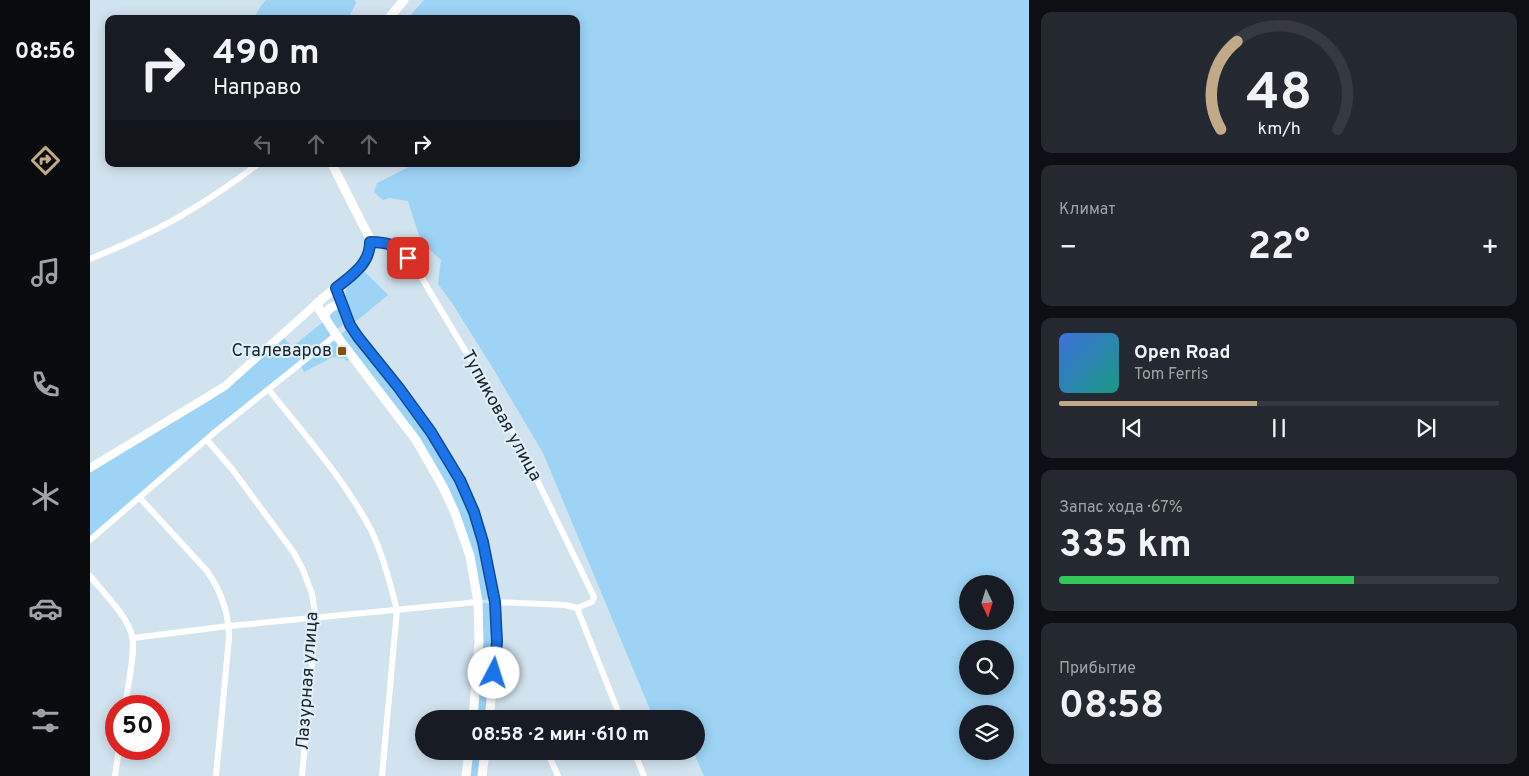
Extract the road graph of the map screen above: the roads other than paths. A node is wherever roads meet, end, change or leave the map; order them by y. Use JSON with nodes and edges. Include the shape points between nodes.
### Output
{"nodes":[{"id":1,"x":401,"y":1,"type":"edge"},
{"id":2,"x":391,"y":15,"type":"edge"},
{"id":3,"x":254,"y":167,"type":"edge"},
{"id":4,"x":334,"y":167,"type":"edge"},
{"id":5,"x":370,"y":242,"type":"junction"},
{"id":6,"x":90,"y":259,"type":"edge"},
{"id":7,"x":336,"y":288,"type":"junction"},
{"id":8,"x":316,"y":304,"type":"junction"},
{"id":9,"x":342,"y":304,"type":"junction"},
{"id":10,"x":324,"y":317,"type":"junction"},
{"id":11,"x":350,"y":325,"type":"junction"},
{"id":12,"x":336,"y":335,"type":"junction"},
{"id":13,"x":269,"y":390,"type":"junction"},
{"id":14,"x":207,"y":440,"type":"junction"},
{"id":15,"x":90,"y":468,"type":"edge"},
{"id":16,"x":140,"y":498,"type":"junction"},
{"id":17,"x":90,"y":540,"type":"edge"},
{"id":18,"x":90,"y":576,"type":"edge"},
{"id":19,"x":478,"y":602,"type":"junction"},
{"id":20,"x":495,"y":602,"type":"junction"},
{"id":21,"x":577,"y":608,"type":"junction"},
{"id":22,"x":397,"y":610,"type":"junction"},
{"id":23,"x":316,"y":618,"type":"junction"},
{"id":24,"x":229,"y":626,"type":"junction"},
{"id":25,"x":133,"y":638,"type":"junction"},
{"id":26,"x":127,"y":695,"type":"edge"},
{"id":27,"x":474,"y":710,"type":"edge"},
{"id":28,"x":490,"y":710,"type":"edge"},
{"id":29,"x":617,"y":710,"type":"edge"},
{"id":30,"x":117,"y":760,"type":"edge"},
{"id":31,"x":468,"y":760,"type":"edge"},
{"id":32,"x":484,"y":760,"type":"edge"},
{"id":33,"x":551,"y":760,"type":"edge"},
{"id":34,"x":638,"y":760,"type":"edge"},
{"id":35,"x":115,"y":776,"type":"edge"},
{"id":36,"x":216,"y":776,"type":"edge"},
{"id":37,"x":302,"y":776,"type":"edge"},
{"id":38,"x":382,"y":776,"type":"edge"},
{"id":39,"x":466,"y":776,"type":"edge"},
{"id":40,"x":482,"y":776,"type":"edge"},
{"id":41,"x":558,"y":776,"type":"edge"},
{"id":42,"x":644,"y":776,"type":"edge"}],
"edges":[{"from":1,"to":2,"type":"main road"},
{"from":3,"to":6,"type":"street","via":[[186,213]]},
{"from":4,"to":5,"type":"main road"},
{"from":5,"to":7,"type":"main road","via":[[368,258]]},
{"from":5,"to":21,"type":"street","name":"Тупиковая улица","via":[[389,244],[408,258],[500,409],[594,597],[592,602]]},
{"from":7,"to":8,"type":"main road"},
{"from":7,"to":9,"type":"main road"},
{"from":8,"to":10,"type":"main road"},
{"from":8,"to":15,"type":"street","via":[[225,386]]},
{"from":9,"to":10,"type":"main road","via":[[331,307]]},
{"from":9,"to":11,"type":"main road"},
{"from":10,"to":12,"type":"main road"},
{"from":11,"to":12,"type":"main road"},
{"from":11,"to":20,"type":"main road","via":[[431,432],[460,480],[483,542]]},
{"from":12,"to":13,"type":"street"},
{"from":12,"to":19,"type":"main road","via":[[416,440],[443,487],[464,536]]},
{"from":13,"to":14,"type":"street"},
{"from":13,"to":22,"type":"street","via":[[324,459],[361,513],[382,559]]},
{"from":14,"to":16,"type":"street"},
{"from":14,"to":23,"type":"street","name":"Лазурная улица","via":[[232,468],[294,554],[312,594]]},
{"from":16,"to":17,"type":"street"},
{"from":16,"to":24,"type":"street","via":[[215,582]]},
{"from":18,"to":25,"type":"street","via":[[124,619]]},
{"from":19,"to":20,"type":"main road"},
{"from":19,"to":22,"type":"street"},
{"from":19,"to":27,"type":"main road"},
{"from":20,"to":21,"type":"street"},
{"from":20,"to":28,"type":"main road","via":[[497,642]]},
{"from":21,"to":29,"type":"street"},
{"from":22,"to":23,"type":"street"},
{"from":22,"to":38,"type":"street"},
{"from":23,"to":24,"type":"street"},
{"from":23,"to":37,"type":"street","name":"Лазурная улица"},
{"from":24,"to":25,"type":"street"},
{"from":24,"to":36,"type":"street"},
{"from":25,"to":26,"type":"street"},
{"from":30,"to":35,"type":"street"},
{"from":31,"to":39,"type":"main road"},
{"from":32,"to":40,"type":"main road"},
{"from":33,"to":41,"type":"street"},
{"from":34,"to":42,"type":"street"}]}
